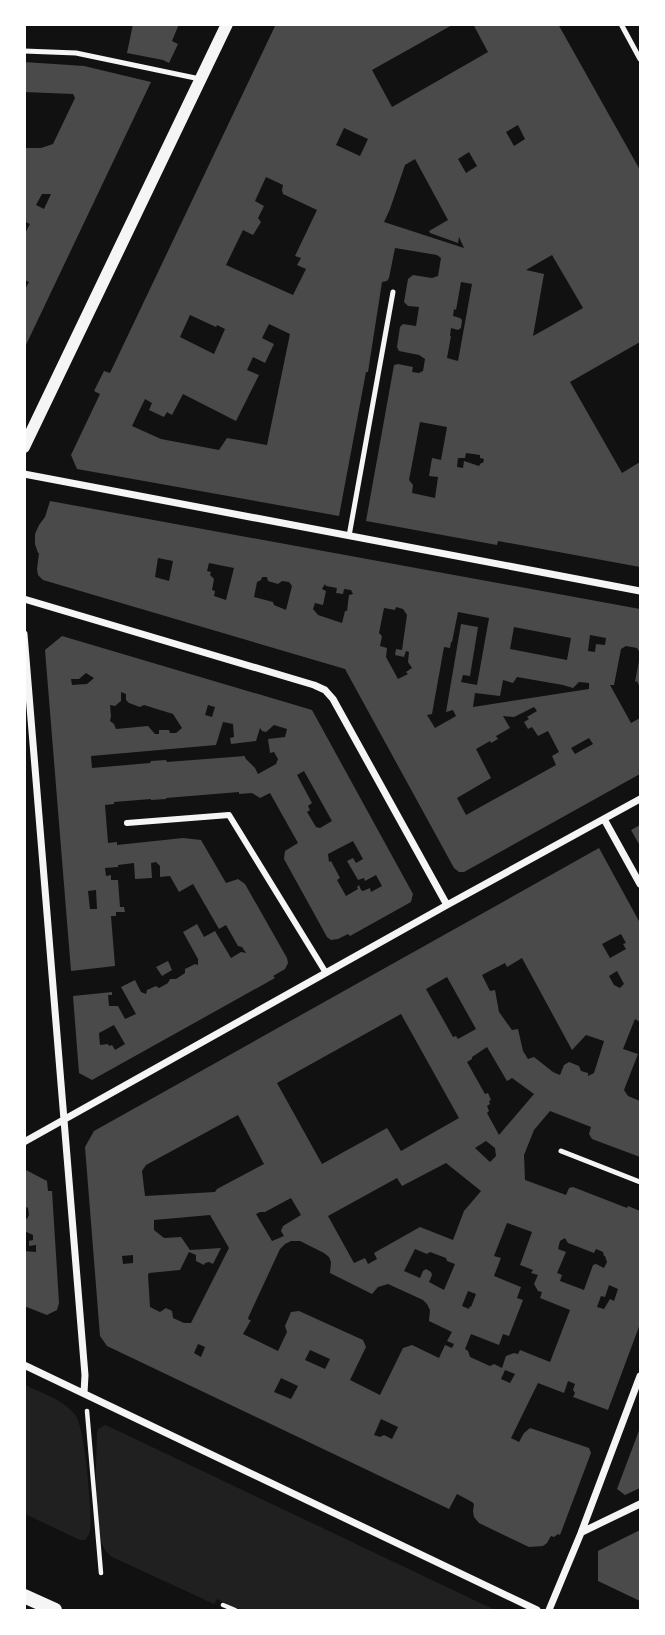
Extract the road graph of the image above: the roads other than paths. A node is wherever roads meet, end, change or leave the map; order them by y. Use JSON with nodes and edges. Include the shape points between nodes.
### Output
{"nodes":[{"id":1,"x":227,"y":24,"type":"edge"},
{"id":2,"x":621,"y":24,"type":"edge"},
{"id":3,"x":24,"y":51,"type":"edge"},
{"id":4,"x":640,"y":59,"type":"edge"},
{"id":5,"x":200,"y":79,"type":"junction"},
{"id":6,"x":393,"y":292,"type":"dead end"},
{"id":7,"x":24,"y":447,"type":"edge"},
{"id":8,"x":24,"y":474,"type":"edge"},
{"id":9,"x":349,"y":536,"type":"junction"},
{"id":10,"x":640,"y":591,"type":"edge"},
{"id":11,"x":24,"y":599,"type":"edge"},
{"id":12,"x":24,"y":635,"type":"edge"},
{"id":13,"x":640,"y":799,"type":"edge"},
{"id":14,"x":604,"y":819,"type":"junction"},
{"id":15,"x":127,"y":823,"type":"dead end"},
{"id":16,"x":640,"y":884,"type":"edge"},
{"id":17,"x":447,"y":905,"type":"junction"},
{"id":18,"x":326,"y":973,"type":"junction"},
{"id":19,"x":64,"y":1119,"type":"junction"},
{"id":20,"x":24,"y":1142,"type":"edge"},
{"id":21,"x":561,"y":1151,"type":"dead end"},
{"id":22,"x":640,"y":1182,"type":"edge"},
{"id":23,"x":24,"y":1365,"type":"edge"},
{"id":24,"x":640,"y":1376,"type":"edge"},
{"id":25,"x":84,"y":1393,"type":"junction"},
{"id":26,"x":640,"y":1504,"type":"edge"},
{"id":27,"x":581,"y":1532,"type":"junction"},
{"id":28,"x":24,"y":1596,"type":"edge"},
{"id":29,"x":55,"y":1611,"type":"edge"},
{"id":30,"x":537,"y":1611,"type":"edge"},
{"id":31,"x":549,"y":1611,"type":"edge"}],
"edges":[{"from":1,"to":5,"type":"street"},
{"from":2,"to":4,"type":"lane"},
{"from":3,"to":5,"type":"lane","via":[[76,53]]},
{"from":5,"to":7,"type":"street"},
{"from":6,"to":9,"type":"lane"},
{"from":8,"to":9,"type":"street"},
{"from":9,"to":10,"type":"street"},
{"from":11,"to":17,"type":"street","via":[[325,690]]},
{"from":12,"to":19,"type":"street"},
{"from":13,"to":14,"type":"street"},
{"from":14,"to":16,"type":"street"},
{"from":14,"to":17,"type":"street"},
{"from":15,"to":18,"type":"street","via":[[229,815]]},
{"from":17,"to":18,"type":"street"},
{"from":18,"to":19,"type":"street"},
{"from":19,"to":20,"type":"street"},
{"from":19,"to":25,"type":"street"},
{"from":21,"to":22,"type":"lane"},
{"from":23,"to":25,"type":"street"},
{"from":24,"to":27,"type":"street"},
{"from":25,"to":30,"type":"street"},
{"from":26,"to":27,"type":"street"},
{"from":27,"to":31,"type":"street"},
{"from":28,"to":29,"type":"main road"}]}
